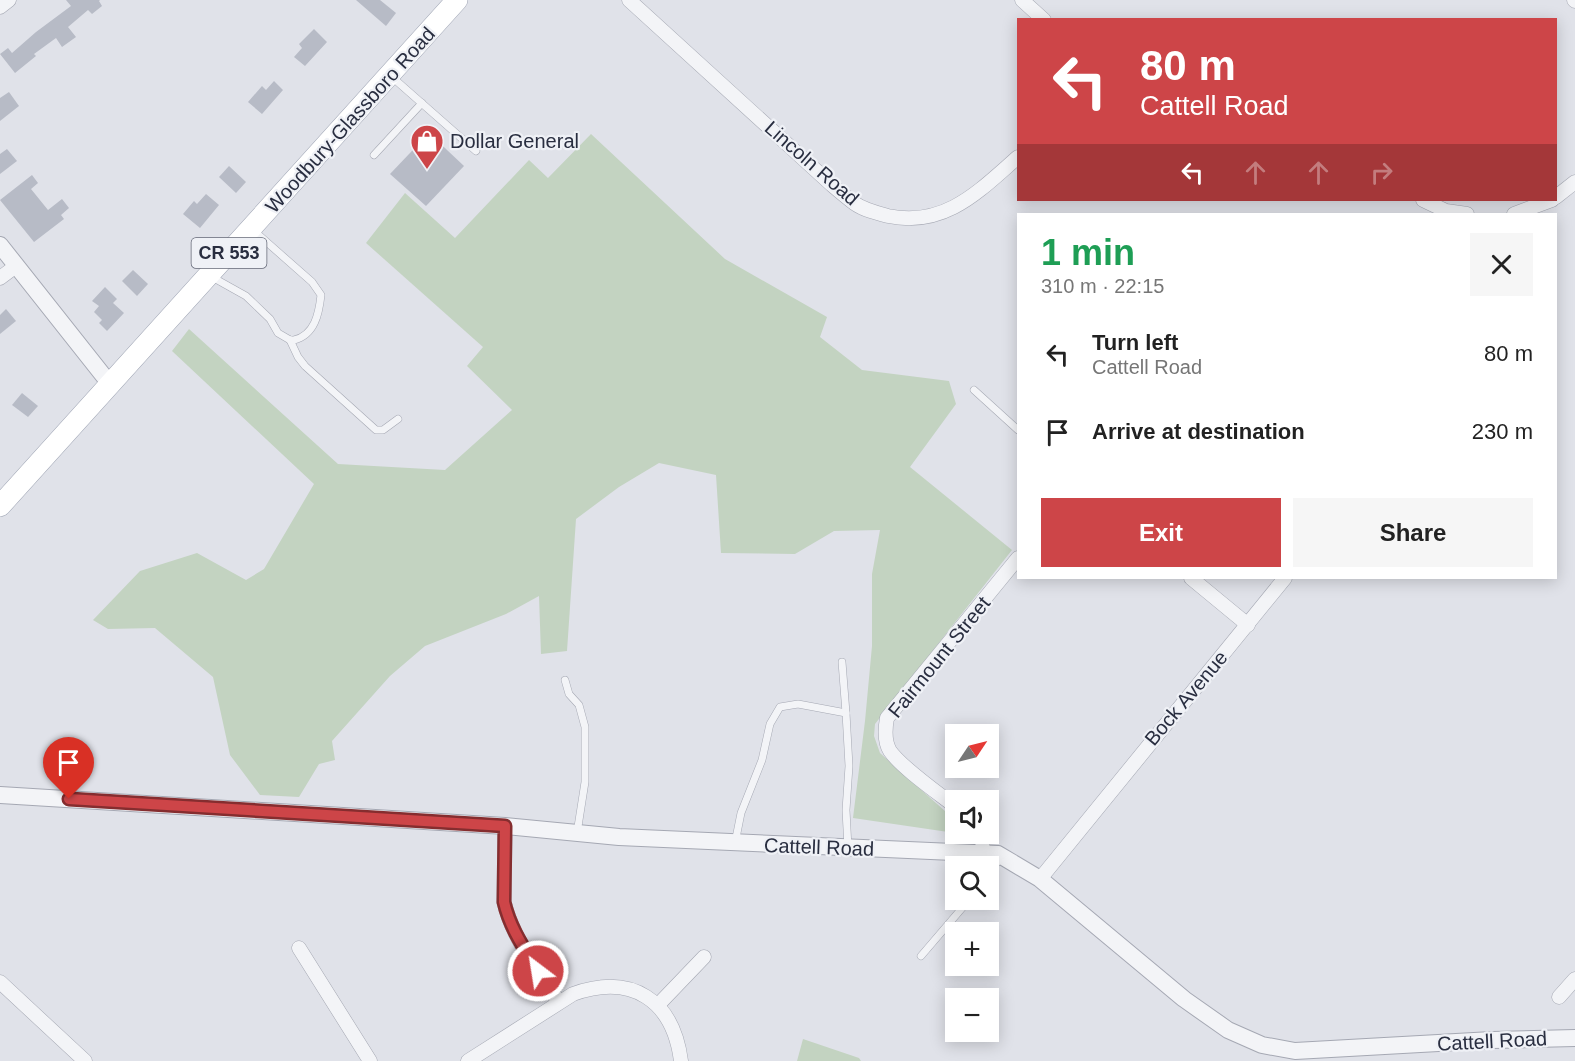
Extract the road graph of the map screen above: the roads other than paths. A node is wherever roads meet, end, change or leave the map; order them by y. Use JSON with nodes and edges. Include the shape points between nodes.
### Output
{"nodes":[{"id":1,"x":9,"y":0,"type":"edge"},
{"id":2,"x":457,"y":0,"type":"edge"},
{"id":3,"x":629,"y":0,"type":"edge"},
{"id":4,"x":1022,"y":0,"type":"edge"},
{"id":5,"x":0,"y":7,"type":"edge"},
{"id":6,"x":1042,"y":18,"type":"edge"},
{"id":7,"x":390,"y":75,"type":"junction"},
{"id":8,"x":422,"y":103,"type":"junction"},
{"id":9,"x":476,"y":151,"type":"dead end"},
{"id":10,"x":374,"y":154,"type":"dead end"},
{"id":11,"x":1017,"y":158,"type":"edge"},
{"id":12,"x":1575,"y":182,"type":"edge"},
{"id":13,"x":1557,"y":196,"type":"edge"},
{"id":14,"x":1425,"y":201,"type":"edge"},
{"id":15,"x":1550,"y":201,"type":"edge"},
{"id":16,"x":1460,"y":213,"type":"edge"},
{"id":17,"x":1524,"y":213,"type":"edge"},
{"id":18,"x":252,"y":228,"type":"junction"},
{"id":19,"x":0,"y":245,"type":"edge"},
{"id":20,"x":16,"y":266,"type":"junction"},
{"id":21,"x":209,"y":275,"type":"junction"},
{"id":22,"x":0,"y":278,"type":"edge"},
{"id":23,"x":290,"y":340,"type":"junction"},
{"id":24,"x":110,"y":384,"type":"junction"},
{"id":25,"x":974,"y":390,"type":"dead end"},
{"id":26,"x":398,"y":419,"type":"dead end"},
{"id":27,"x":1017,"y":429,"type":"edge"},
{"id":28,"x":0,"y":506,"type":"edge"},
{"id":29,"x":1017,"y":559,"type":"edge"},
{"id":30,"x":1192,"y":579,"type":"edge"},
{"id":31,"x":1284,"y":579,"type":"edge"},
{"id":32,"x":1248,"y":625,"type":"junction"},
{"id":33,"x":842,"y":662,"type":"dead end"},
{"id":34,"x":565,"y":681,"type":"dead end"},
{"id":35,"x":846,"y":713,"type":"junction"},
{"id":36,"x":0,"y":795,"type":"edge"},
{"id":37,"x":945,"y":798,"type":"edge"},
{"id":38,"x":505,"y":826,"type":"junction"},
{"id":39,"x":577,"y":833,"type":"junction"},
{"id":40,"x":735,"y":843,"type":"junction"},
{"id":41,"x":982,"y":844,"type":"edge"},
{"id":42,"x":848,"y":848,"type":"junction"},
{"id":43,"x":982,"y":853,"type":"junction"},
{"id":44,"x":1002,"y":856,"type":"junction"},
{"id":45,"x":999,"y":860,"type":"edge"},
{"id":46,"x":1040,"y":879,"type":"junction"},
{"id":47,"x":960,"y":910,"type":"edge"},
{"id":48,"x":299,"y":948,"type":"dead end"},
{"id":49,"x":921,"y":956,"type":"dead end"},
{"id":50,"x":704,"y":957,"type":"dead end"},
{"id":51,"x":1575,"y":980,"type":"edge"},
{"id":52,"x":0,"y":982,"type":"edge"},
{"id":53,"x":1558,"y":997,"type":"dead end"},
{"id":54,"x":559,"y":1002,"type":"junction"},
{"id":55,"x":658,"y":1005,"type":"junction"},
{"id":56,"x":1575,"y":1038,"type":"edge"},
{"id":57,"x":85,"y":1061,"type":"edge"},
{"id":58,"x":370,"y":1061,"type":"edge"},
{"id":59,"x":468,"y":1061,"type":"edge"},
{"id":60,"x":681,"y":1061,"type":"edge"}],
"edges":[{"from":1,"to":5,"type":"street"},
{"from":2,"to":7,"type":"main road","name":"Woodbury-Glassboro Road","number":"CR 553"},
{"from":3,"to":11,"type":"street","name":"Lincoln Road","via":[[832,185],[854,203],[874,212],[900,218],[924,218],[945,212],[974,195]]},
{"from":4,"to":6,"type":"street"},
{"from":7,"to":8,"type":"lane"},
{"from":7,"to":18,"type":"main road","name":"Woodbury-Glassboro Road","number":"CR 553"},
{"from":8,"to":9,"type":"lane"},
{"from":8,"to":10,"type":"lane"},
{"from":12,"to":13,"type":"street"},
{"from":14,"to":16,"type":"street"},
{"from":15,"to":17,"type":"street"},
{"from":18,"to":21,"type":"main road","name":"Woodbury-Glassboro Road","number":"CR 553"},
{"from":18,"to":23,"type":"lane","via":[[312,282],[321,295],[318,318],[302,337]]},
{"from":19,"to":20,"type":"street"},
{"from":20,"to":22,"type":"street"},
{"from":20,"to":24,"type":"street"},
{"from":21,"to":23,"type":"lane","via":[[246,296],[270,319],[278,333]]},
{"from":21,"to":24,"type":"main road","name":"Woodbury-Glassboro Road","number":"CR 553"},
{"from":23,"to":26,"type":"lane","via":[[305,366],[376,430],[383,430]]},
{"from":24,"to":28,"type":"main road","name":"Woodbury-Glassboro Road","number":"CR 553"},
{"from":25,"to":27,"type":"lane"},
{"from":29,"to":37,"type":"street","name":"Fairmount Street","via":[[887,718],[884,733],[889,750]]},
{"from":30,"to":32,"type":"street"},
{"from":31,"to":32,"type":"street","name":"Bock Avenue"},
{"from":32,"to":46,"type":"street","name":"Bock Avenue"},
{"from":33,"to":35,"type":"lane"},
{"from":34,"to":39,"type":"lane","via":[[569,694],[579,705],[585,727],[585,782]]},
{"from":35,"to":40,"type":"lane","via":[[798,704],[780,708],[770,724]]},
{"from":35,"to":42,"type":"lane"},
{"from":36,"to":38,"type":"street","name":"Cattell Road"},
{"from":38,"to":39,"type":"street","name":"Cattell Road"},
{"from":38,"to":54,"type":"street","via":[[507,914],[513,932]]},
{"from":39,"to":40,"type":"street","name":"Cattell Road"},
{"from":40,"to":42,"type":"street","name":"Cattell Road"},
{"from":41,"to":43,"type":"street"},
{"from":42,"to":43,"type":"street","name":"Cattell Road"},
{"from":43,"to":44,"type":"street","name":"Cattell Road"},
{"from":44,"to":45,"type":"lane"},
{"from":44,"to":46,"type":"street","name":"Cattell Road"},
{"from":46,"to":56,"type":"street","name":"Cattell Road","via":[[1184,999],[1228,1030],[1262,1045],[1295,1051]]},
{"from":47,"to":49,"type":"lane"},
{"from":48,"to":58,"type":"street"},
{"from":50,"to":55,"type":"street"},
{"from":51,"to":53,"type":"street"},
{"from":52,"to":57,"type":"street"},
{"from":54,"to":55,"type":"street","via":[[590,988],[605,986],[636,992]]},
{"from":54,"to":59,"type":"street"},
{"from":55,"to":60,"type":"street","via":[[672,1026]]}]}
